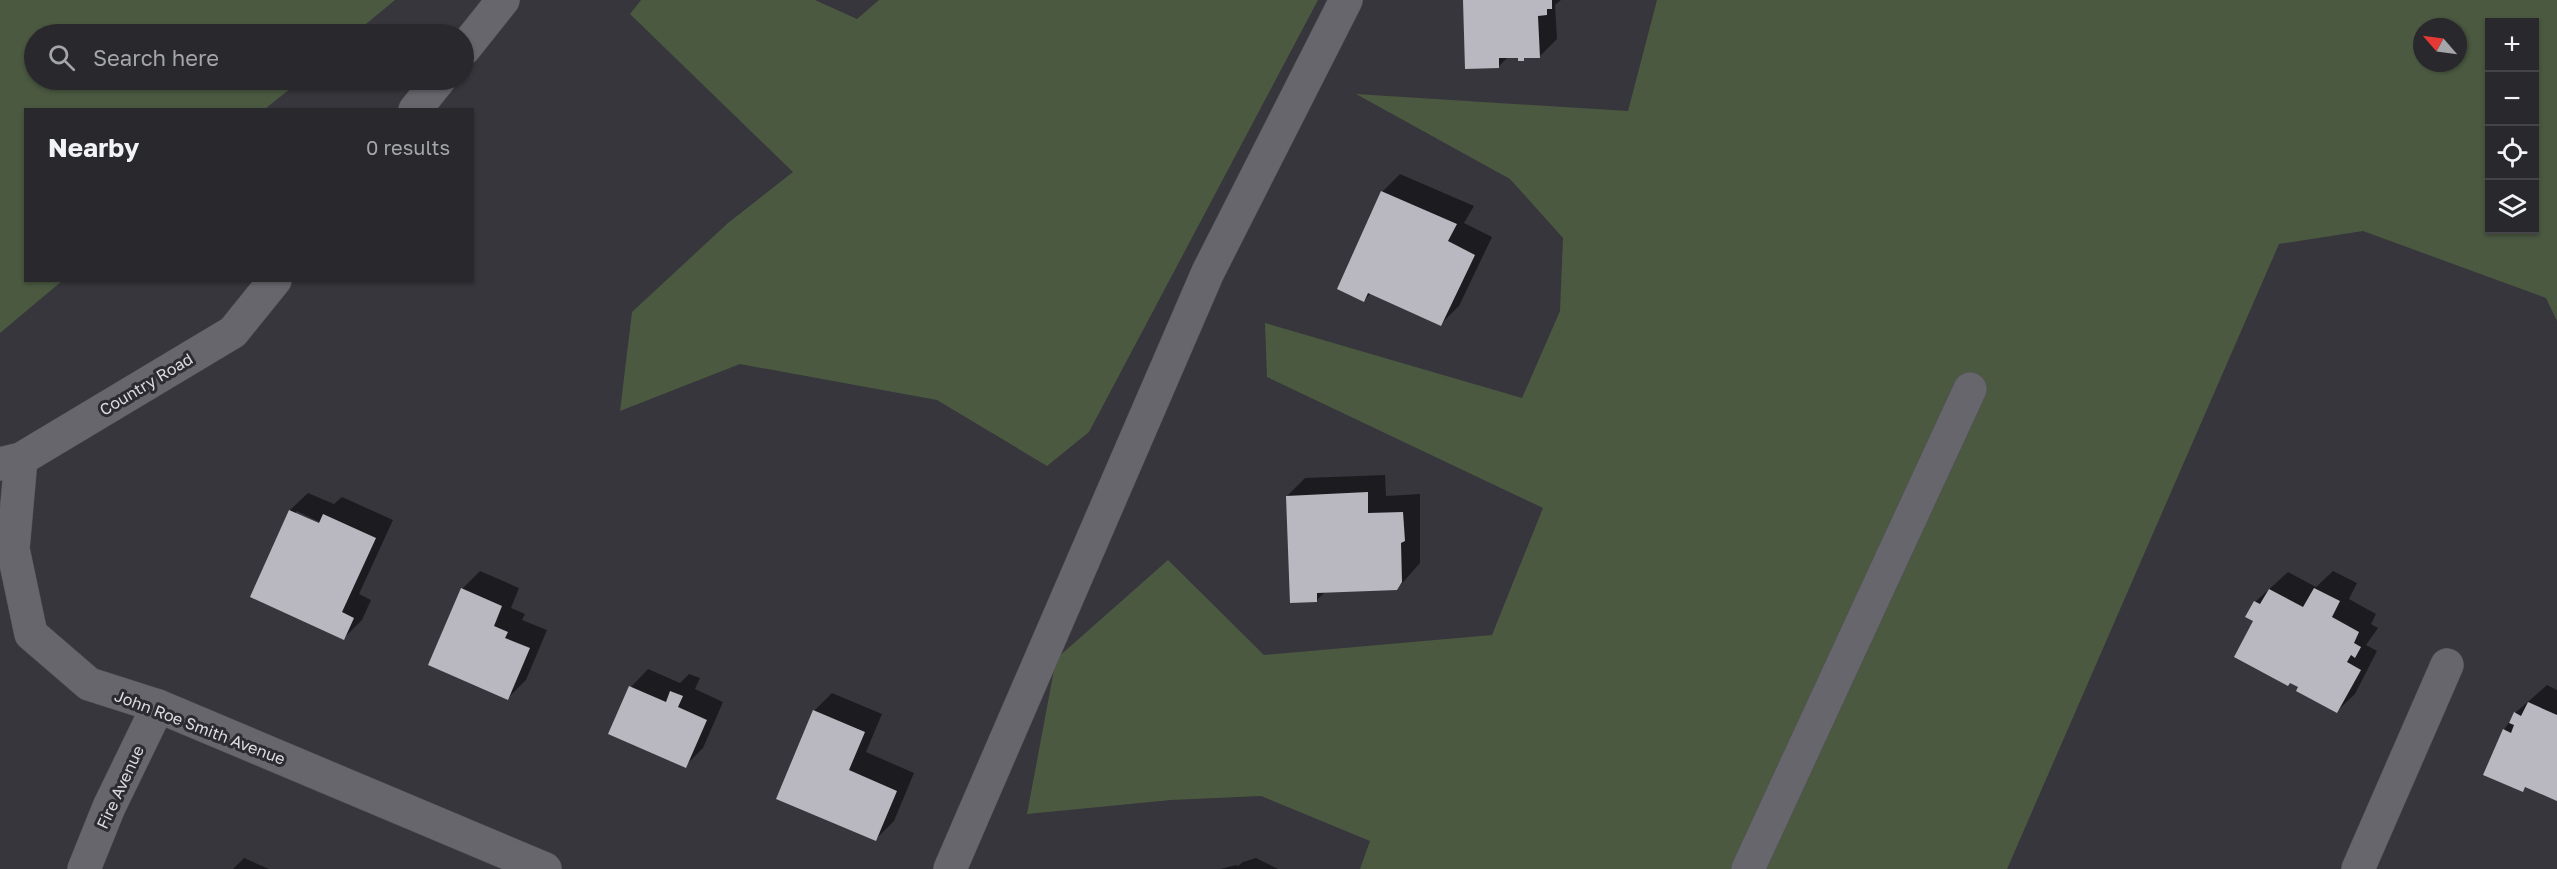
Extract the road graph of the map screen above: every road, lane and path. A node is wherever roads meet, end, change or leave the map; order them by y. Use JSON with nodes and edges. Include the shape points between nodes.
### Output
{"nodes":[{"id":1,"x":503,"y":0,"type":"edge"},
{"id":2,"x":1346,"y":0,"type":"edge"},
{"id":3,"x":474,"y":36,"type":"edge"},
{"id":4,"x":431,"y":90,"type":"edge"},
{"id":5,"x":417,"y":108,"type":"edge"},
{"id":6,"x":273,"y":282,"type":"edge"},
{"id":7,"x":1970,"y":389,"type":"dead end"},
{"id":8,"x":10,"y":461,"type":"edge"},
{"id":9,"x":2447,"y":665,"type":"dead end"},
{"id":10,"x":158,"y":706,"type":"junction"},
{"id":11,"x":84,"y":869,"type":"edge"},
{"id":12,"x":545,"y":869,"type":"edge"},
{"id":13,"x":950,"y":869,"type":"edge"},
{"id":14,"x":1748,"y":869,"type":"edge"},
{"id":15,"x":2358,"y":869,"type":"edge"}],
"edges":[{"from":1,"to":3,"type":"street"},
{"from":2,"to":13,"type":"street","via":[[1208,272]]},
{"from":4,"to":5,"type":"street"},
{"from":6,"to":8,"type":"street","name":"Country Road","via":[[233,332]]},
{"from":7,"to":14,"type":"street"},
{"from":8,"to":10,"type":"street","name":"John Roe Smith Avenue","via":[[13,549],[32,634],[89,684]]},
{"from":9,"to":15,"type":"street"},
{"from":10,"to":11,"type":"street","name":"Fire Avenue"},
{"from":10,"to":12,"type":"street","name":"John Roe Smith Avenue"}]}
